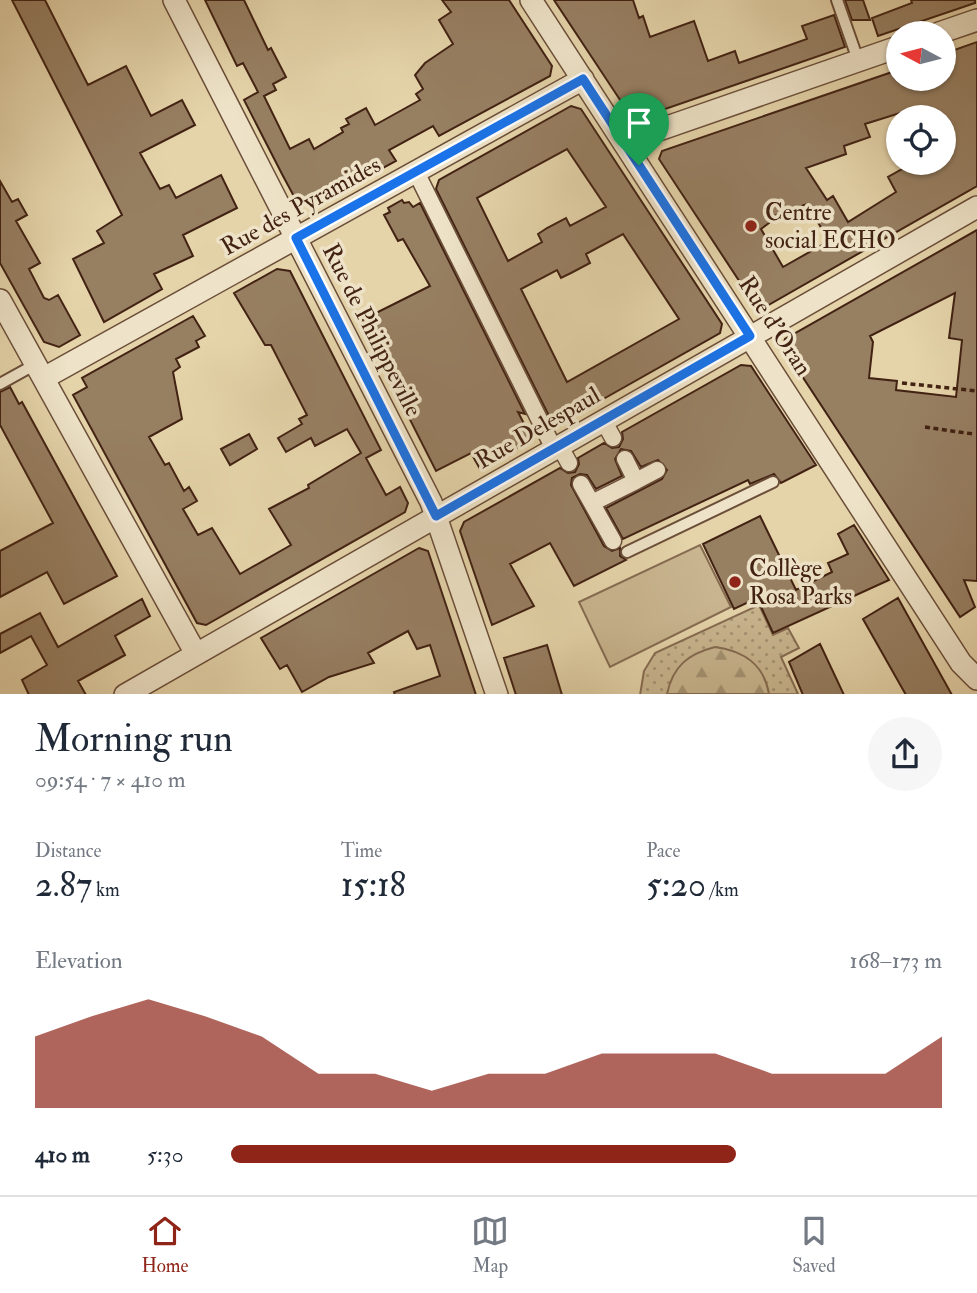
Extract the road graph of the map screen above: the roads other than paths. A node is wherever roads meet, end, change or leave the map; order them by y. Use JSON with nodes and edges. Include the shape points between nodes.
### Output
{"nodes":[{"id":1,"x":174,"y":0,"type":"edge"},
{"id":2,"x":531,"y":0,"type":"edge"},
{"id":3,"x":837,"y":0,"type":"edge"},
{"id":4,"x":977,"y":20,"type":"edge"},
{"id":5,"x":956,"y":27,"type":"edge"},
{"id":6,"x":886,"y":51,"type":"edge"},
{"id":7,"x":858,"y":60,"type":"junction"},
{"id":8,"x":583,"y":79,"type":"junction"},
{"id":9,"x":624,"y":142,"type":"junction"},
{"id":10,"x":416,"y":172,"type":"junction"},
{"id":11,"x":977,"y":207,"type":"edge"},
{"id":12,"x":296,"y":238,"type":"junction"},
{"id":13,"x":0,"y":300,"type":"edge"},
{"id":14,"x":750,"y":336,"type":"junction"},
{"id":15,"x":40,"y":372,"type":"junction"},
{"id":16,"x":0,"y":384,"type":"edge"},
{"id":17,"x":561,"y":452,"type":"junction"},
{"id":18,"x":625,"y":459,"type":"dead end"},
{"id":19,"x":657,"y":470,"type":"dead end"},
{"id":20,"x":636,"y":481,"type":"junction"},
{"id":21,"x":773,"y":482,"type":"dead end"},
{"id":22,"x":581,"y":484,"type":"dead end"},
{"id":23,"x":592,"y":503,"type":"junction"},
{"id":24,"x":436,"y":516,"type":"junction"},
{"id":25,"x":613,"y":541,"type":"dead end"},
{"id":26,"x":626,"y":552,"type":"dead end"},
{"id":27,"x":196,"y":654,"type":"junction"},
{"id":28,"x":977,"y":679,"type":"edge"},
{"id":29,"x":127,"y":694,"type":"edge"},
{"id":30,"x":496,"y":694,"type":"edge"}],
"edges":[{"from":1,"to":12,"type":"street","name":"Rue de Philippeville"},
{"from":2,"to":8,"type":"street","name":"Rue d'Oran"},
{"from":3,"to":7,"type":"lane"},
{"from":4,"to":5,"type":"street"},
{"from":6,"to":7,"type":"street"},
{"from":7,"to":9,"type":"street"},
{"from":8,"to":9,"type":"street","name":"Rue d'Oran"},
{"from":8,"to":10,"type":"street","name":"Rue des Pyramides"},
{"from":9,"to":14,"type":"street","name":"Rue d'Oran"},
{"from":10,"to":12,"type":"street","name":"Rue des Pyramides"},
{"from":10,"to":17,"type":"street"},
{"from":11,"to":14,"type":"street","name":"Rue Delespaul"},
{"from":12,"to":15,"type":"street","name":"Rue des Pyramides"},
{"from":12,"to":24,"type":"street","name":"Rue de Philippeville"},
{"from":13,"to":15,"type":"street"},
{"from":14,"to":17,"type":"street","name":"Rue Delespaul","via":[[608,429]]},
{"from":14,"to":28,"type":"street","name":"Rue d'Oran","via":[[820,457],[961,663]]},
{"from":15,"to":16,"type":"lane"},
{"from":15,"to":27,"type":"street"},
{"from":17,"to":24,"type":"street","name":"Rue Delespaul"},
{"from":18,"to":20,"type":"street"},
{"from":19,"to":20,"type":"street"},
{"from":20,"to":23,"type":"street"},
{"from":21,"to":26,"type":"lane"},
{"from":22,"to":23,"type":"street"},
{"from":23,"to":25,"type":"street"},
{"from":24,"to":27,"type":"street","name":"Rue Delespaul"},
{"from":24,"to":30,"type":"street","name":"Rue de Philippeville"},
{"from":27,"to":29,"type":"street","name":"Rue Delespaul"}]}
